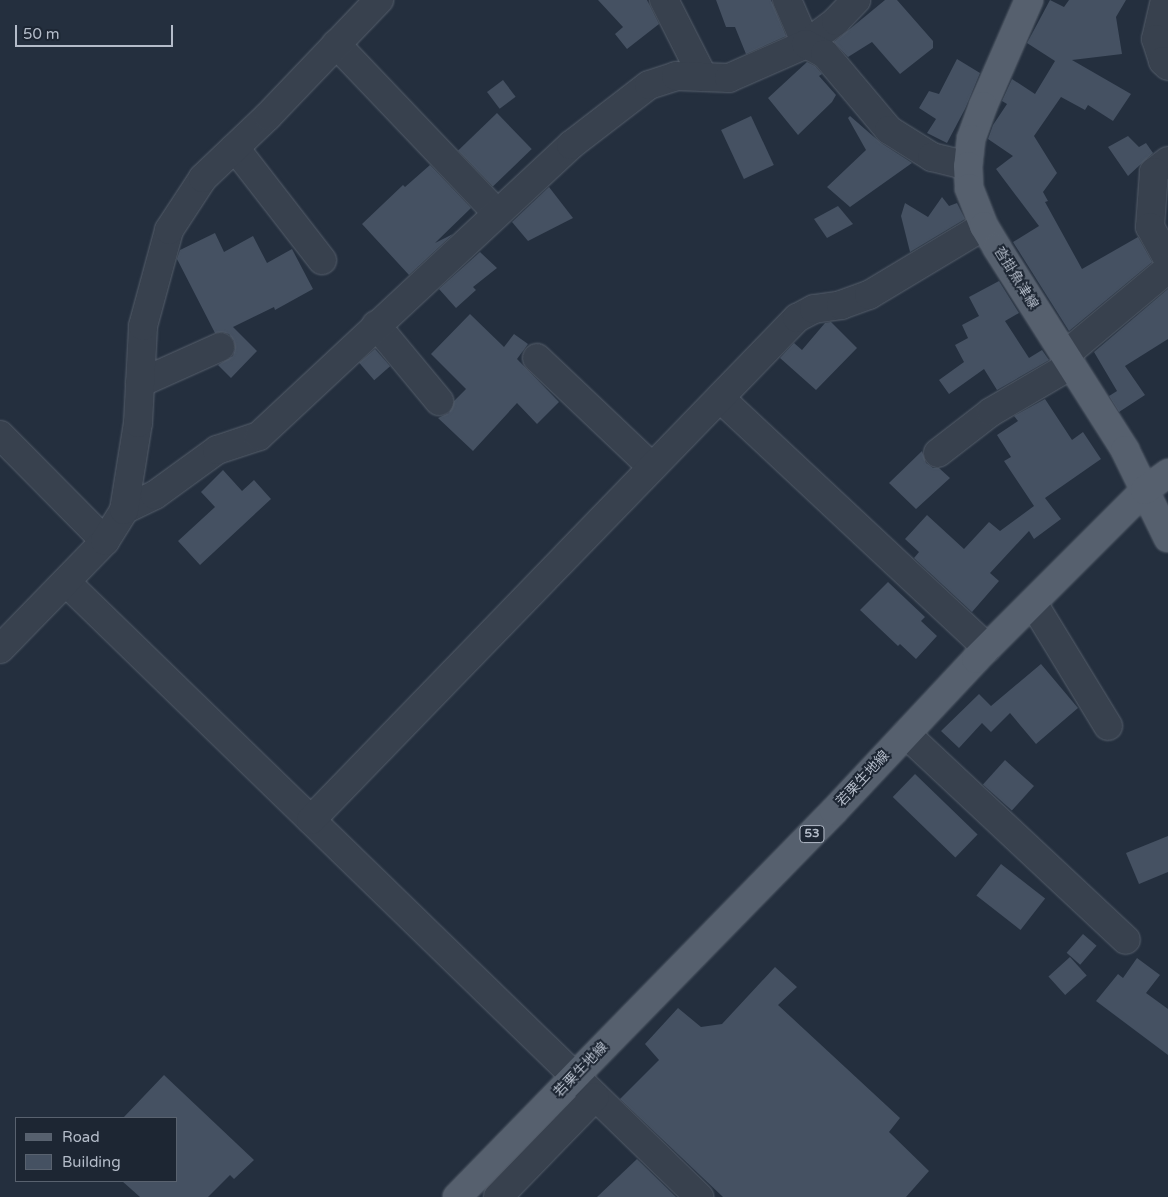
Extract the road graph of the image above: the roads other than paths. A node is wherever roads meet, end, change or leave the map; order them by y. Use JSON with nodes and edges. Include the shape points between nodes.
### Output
{"nodes":[{"id":1,"x":379,"y":0,"type":"edge"},
{"id":2,"x":664,"y":0,"type":"edge"},
{"id":3,"x":787,"y":0,"type":"edge"},
{"id":4,"x":856,"y":0,"type":"edge"},
{"id":5,"x":1029,"y":0,"type":"edge"},
{"id":6,"x":1165,"y":0,"type":"edge"},
{"id":7,"x":336,"y":44,"type":"junction"},
{"id":8,"x":806,"y":44,"type":"junction"},
{"id":9,"x":1168,"y":66,"type":"edge"},
{"id":10,"x":703,"y":77,"type":"junction"},
{"id":11,"x":235,"y":148,"type":"junction"},
{"id":12,"x":1168,"y":160,"type":"edge"},
{"id":13,"x":968,"y":166,"type":"junction"},
{"id":14,"x":496,"y":212,"type":"junction"},
{"id":15,"x":984,"y":226,"type":"junction"},
{"id":16,"x":1168,"y":259,"type":"edge"},
{"id":17,"x":322,"y":260,"type":"dead end"},
{"id":18,"x":1168,"y":269,"type":"edge"},
{"id":19,"x":376,"y":326,"type":"junction"},
{"id":20,"x":220,"y":347,"type":"dead end"},
{"id":21,"x":537,"y":358,"type":"dead end"},
{"id":22,"x":1068,"y":360,"type":"junction"},
{"id":23,"x":140,"y":383,"type":"junction"},
{"id":24,"x":720,"y":398,"type":"junction"},
{"id":25,"x":439,"y":401,"type":"dead end"},
{"id":26,"x":0,"y":435,"type":"edge"},
{"id":27,"x":938,"y":453,"type":"dead end"},
{"id":28,"x":652,"y":467,"type":"junction"},
{"id":29,"x":1168,"y":473,"type":"edge"},
{"id":30,"x":1145,"y":490,"type":"junction"},
{"id":31,"x":124,"y":510,"type":"junction"},
{"id":32,"x":1168,"y":538,"type":"edge"},
{"id":33,"x":105,"y":542,"type":"junction"},
{"id":34,"x":66,"y":582,"type":"junction"},
{"id":35,"x":1033,"y":603,"type":"junction"},
{"id":36,"x":987,"y":648,"type":"junction"},
{"id":37,"x":0,"y":649,"type":"edge"},
{"id":38,"x":1108,"y":726,"type":"dead end"},
{"id":39,"x":906,"y":734,"type":"junction"},
{"id":40,"x":311,"y":820,"type":"junction"},
{"id":41,"x":1126,"y":940,"type":"dead end"},
{"id":42,"x":574,"y":1076,"type":"junction"},
{"id":43,"x":595,"y":1097,"type":"junction"},
{"id":44,"x":457,"y":1197,"type":"edge"},
{"id":45,"x":498,"y":1197,"type":"edge"},
{"id":46,"x":700,"y":1197,"type":"edge"}],
"edges":[{"from":1,"to":7,"type":"street"},
{"from":2,"to":10,"type":"street"},
{"from":3,"to":8,"type":"street"},
{"from":4,"to":8,"type":"street","via":[[836,21]]},
{"from":5,"to":13,"type":"main road","name":"沓掛魚津線","via":[[983,106],[971,139]]},
{"from":6,"to":9,"type":"street","via":[[1156,39],[1163,61]]},
{"from":7,"to":11,"type":"street"},
{"from":7,"to":14,"type":"street"},
{"from":8,"to":10,"type":"street","via":[[729,78]]},
{"from":8,"to":13,"type":"street","via":[[825,54],[889,130],[932,157]]},
{"from":10,"to":14,"type":"street","via":[[676,76],[649,85],[571,145]]},
{"from":11,"to":17,"type":"street"},
{"from":11,"to":23,"type":"street","via":[[203,178],[169,230],[143,326]]},
{"from":12,"to":16,"type":"street","via":[[1154,172],[1150,227]]},
{"from":13,"to":15,"type":"main road","name":"沓掛魚津線","via":[[969,188]]},
{"from":14,"to":19,"type":"street"},
{"from":15,"to":22,"type":"main road","name":"沓掛魚津線"},
{"from":15,"to":24,"type":"street","via":[[869,295],[841,305],[814,309],[798,318]]},
{"from":18,"to":22,"type":"street"},
{"from":19,"to":25,"type":"street"},
{"from":19,"to":31,"type":"street","via":[[259,436],[217,450],[156,495]]},
{"from":20,"to":23,"type":"street"},
{"from":21,"to":28,"type":"street"},
{"from":22,"to":27,"type":"street","via":[[991,412]]},
{"from":22,"to":30,"type":"main road","name":"沓掛魚津線","via":[[1125,450]]},
{"from":23,"to":31,"type":"street","via":[[138,423]]},
{"from":24,"to":28,"type":"street"},
{"from":24,"to":36,"type":"street"},
{"from":26,"to":33,"type":"street"},
{"from":28,"to":40,"type":"street"},
{"from":29,"to":30,"type":"main road","name":"若栗生地線","number":"53"},
{"from":30,"to":32,"type":"main road","name":"沓掛魚津線"},
{"from":30,"to":35,"type":"main road","name":"若栗生地線","number":"53"},
{"from":31,"to":33,"type":"street"},
{"from":33,"to":34,"type":"street"},
{"from":34,"to":37,"type":"street"},
{"from":34,"to":40,"type":"street"},
{"from":35,"to":36,"type":"main road","name":"若栗生地線","number":"53"},
{"from":35,"to":38,"type":"street"},
{"from":36,"to":39,"type":"main road","name":"若栗生地線","number":"53"},
{"from":39,"to":41,"type":"street"},
{"from":39,"to":42,"type":"main road","name":"若栗生地線","number":"53"},
{"from":40,"to":42,"type":"street"},
{"from":42,"to":43,"type":"street"},
{"from":42,"to":44,"type":"main road","name":"若栗生地線","number":"53"},
{"from":43,"to":45,"type":"street"},
{"from":43,"to":46,"type":"street"}]}
